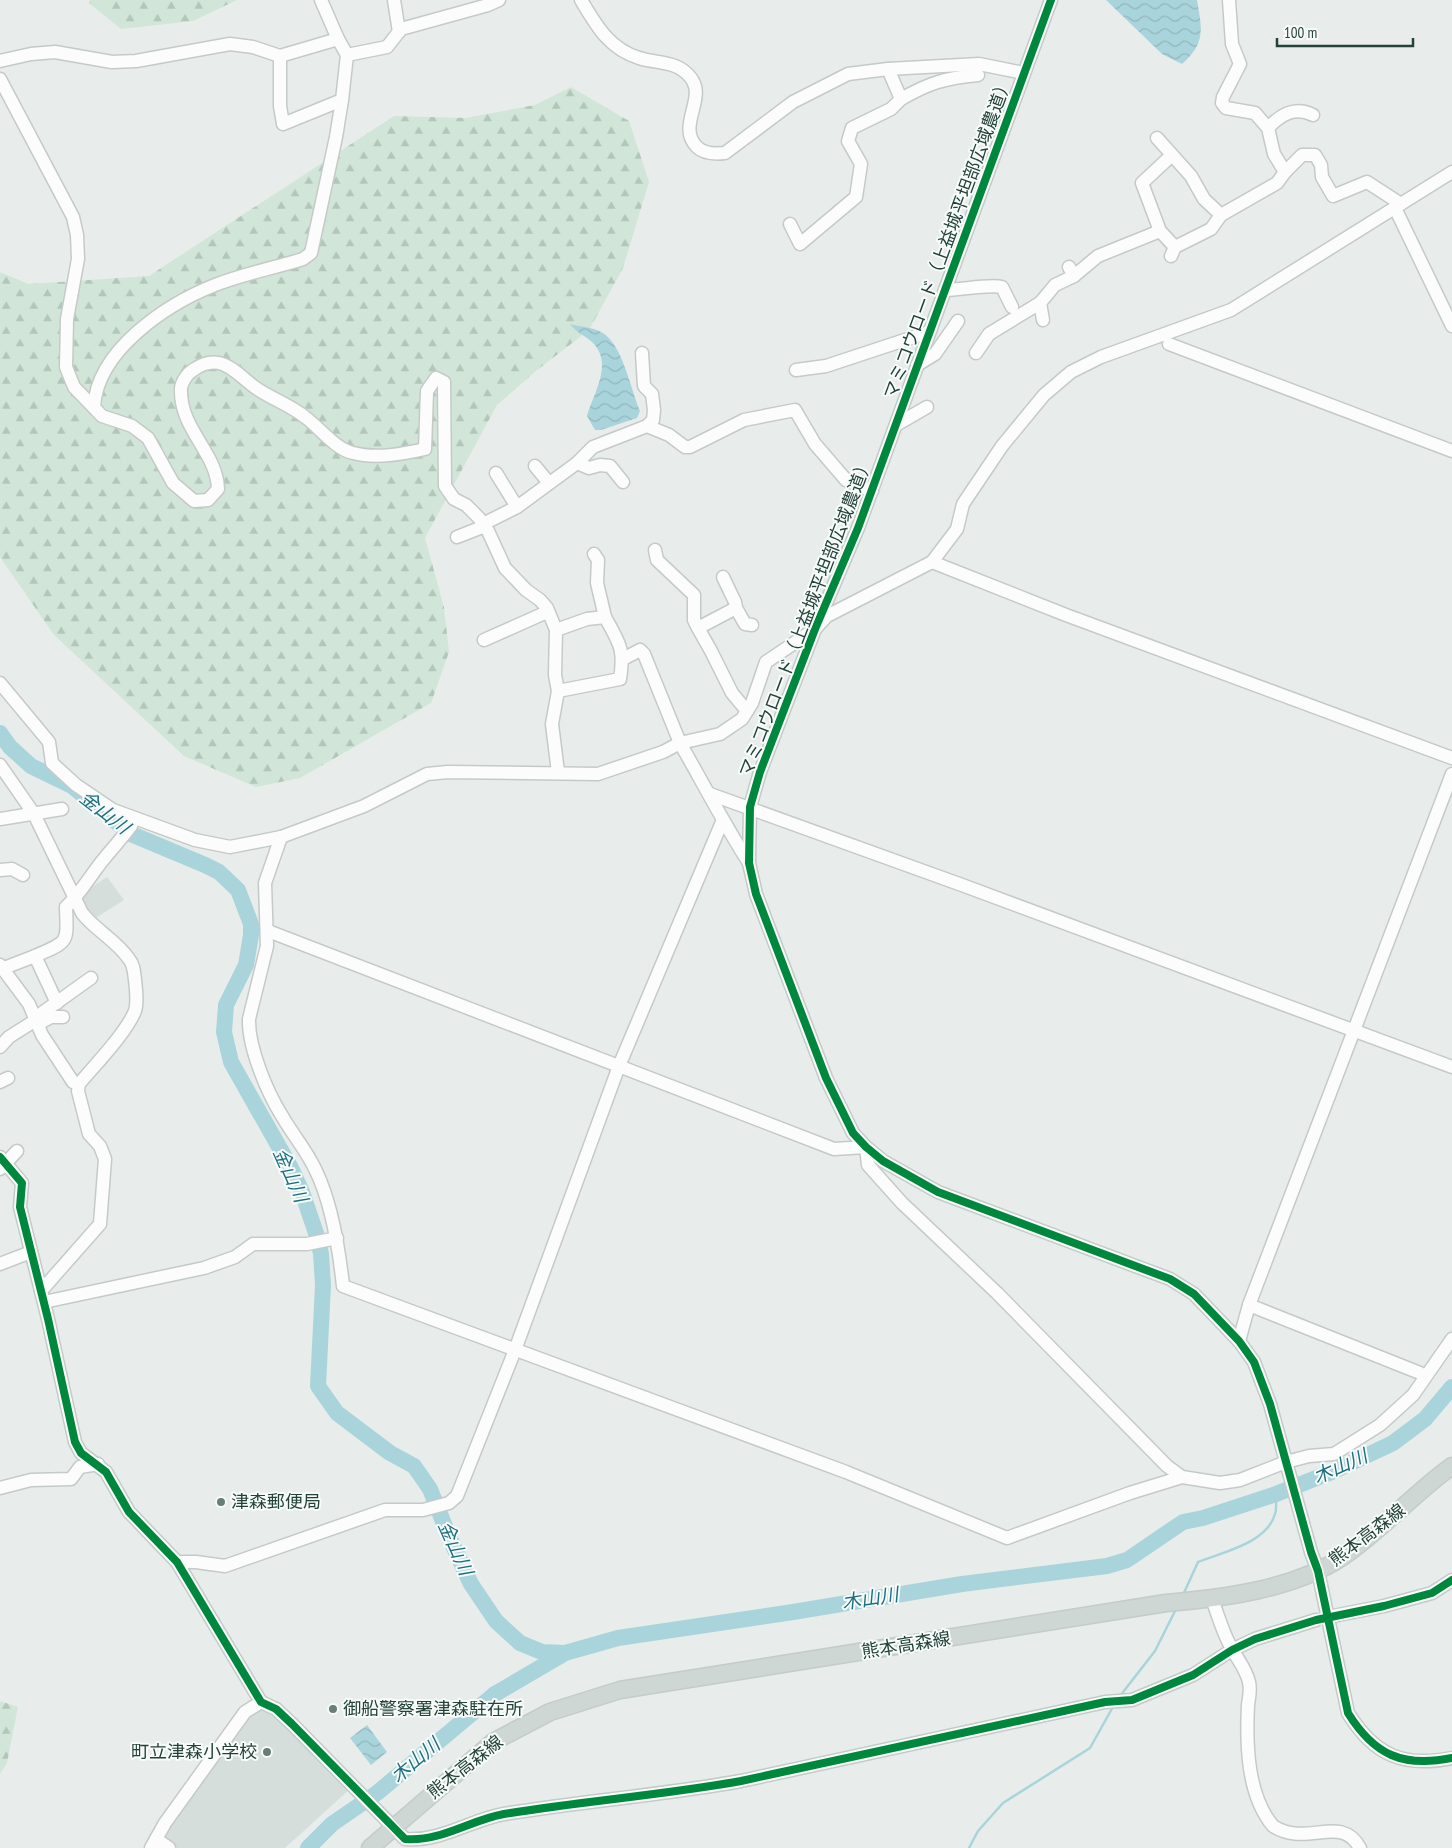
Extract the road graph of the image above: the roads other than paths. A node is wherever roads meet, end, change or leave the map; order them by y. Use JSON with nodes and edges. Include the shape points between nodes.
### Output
{"nodes":[{"id":1,"x":321,"y":0,"type":"edge"},
{"id":2,"x":394,"y":0,"type":"edge"},
{"id":3,"x":499,"y":0,"type":"edge"},
{"id":4,"x":581,"y":0,"type":"edge"},
{"id":5,"x":1051,"y":0,"type":"edge"},
{"id":6,"x":1229,"y":0,"type":"edge"},
{"id":7,"x":477,"y":4,"type":"edge"},
{"id":8,"x":399,"y":32,"type":"junction"},
{"id":9,"x":338,"y":40,"type":"junction"},
{"id":10,"x":347,"y":55,"type":"junction"},
{"id":11,"x":280,"y":56,"type":"junction"},
{"id":12,"x":0,"y":61,"type":"edge"},
{"id":13,"x":888,"y":69,"type":"junction"},
{"id":14,"x":1024,"y":73,"type":"junction"},
{"id":15,"x":978,"y":75,"type":"dead end"},
{"id":16,"x":0,"y":79,"type":"edge"},
{"id":17,"x":901,"y":99,"type":"junction"},
{"id":18,"x":342,"y":100,"type":"junction"},
{"id":19,"x":1313,"y":115,"type":"dead end"},
{"id":20,"x":1268,"y":128,"type":"junction"},
{"id":21,"x":1157,"y":138,"type":"dead end"},
{"id":22,"x":1172,"y":155,"type":"junction"},
{"id":23,"x":1286,"y":172,"type":"junction"},
{"id":24,"x":1452,"y":172,"type":"edge"},
{"id":25,"x":1398,"y":206,"type":"junction"},
{"id":26,"x":1221,"y":215,"type":"junction"},
{"id":27,"x":790,"y":224,"type":"dead end"},
{"id":28,"x":1160,"y":231,"type":"junction"},
{"id":29,"x":945,"y":290,"type":"junction"},
{"id":30,"x":1040,"y":303,"type":"junction"},
{"id":31,"x":1012,"y":307,"type":"dead end"},
{"id":32,"x":958,"y":320,"type":"dead end"},
{"id":33,"x":1043,"y":320,"type":"dead end"},
{"id":34,"x":1452,"y":326,"type":"edge"},
{"id":35,"x":929,"y":332,"type":"junction"},
{"id":36,"x":1168,"y":344,"type":"dead end"},
{"id":37,"x":976,"y":352,"type":"dead end"},
{"id":38,"x":642,"y":353,"type":"dead end"},
{"id":39,"x":917,"y":366,"type":"junction"},
{"id":40,"x":796,"y":370,"type":"dead end"},
{"id":41,"x":94,"y":406,"type":"junction"},
{"id":42,"x":927,"y":408,"type":"dead end"},
{"id":43,"x":896,"y":425,"type":"junction"},
{"id":44,"x":647,"y":426,"type":"junction"},
{"id":45,"x":1452,"y":451,"type":"edge"},
{"id":46,"x":577,"y":463,"type":"junction"},
{"id":47,"x":536,"y":466,"type":"dead end"},
{"id":48,"x":496,"y":473,"type":"dead end"},
{"id":49,"x":623,"y":482,"type":"dead end"},
{"id":50,"x":548,"y":483,"type":"junction"},
{"id":51,"x":872,"y":491,"type":"junction"},
{"id":52,"x":517,"y":507,"type":"junction"},
{"id":53,"x":484,"y":525,"type":"junction"},
{"id":54,"x":457,"y":537,"type":"dead end"},
{"id":55,"x":655,"y":550,"type":"dead end"},
{"id":56,"x":594,"y":554,"type":"dead end"},
{"id":57,"x":932,"y":562,"type":"junction"},
{"id":58,"x":723,"y":577,"type":"dead end"},
{"id":59,"x":736,"y":608,"type":"junction"},
{"id":60,"x":547,"y":612,"type":"junction"},
{"id":61,"x":605,"y":617,"type":"junction"},
{"id":62,"x":752,"y":625,"type":"dead end"},
{"id":63,"x":698,"y":628,"type":"junction"},
{"id":64,"x":816,"y":628,"type":"junction"},
{"id":65,"x":556,"y":630,"type":"junction"},
{"id":66,"x":484,"y":640,"type":"dead end"},
{"id":67,"x":623,"y":659,"type":"junction"},
{"id":68,"x":0,"y":683,"type":"edge"},
{"id":69,"x":558,"y":691,"type":"junction"},
{"id":70,"x":748,"y":711,"type":"junction"},
{"id":71,"x":680,"y":743,"type":"junction"},
{"id":72,"x":1452,"y":758,"type":"edge"},
{"id":73,"x":0,"y":765,"type":"edge"},
{"id":74,"x":558,"y":772,"type":"junction"},
{"id":75,"x":1452,"y":774,"type":"edge"},
{"id":76,"x":710,"y":794,"type":"junction"},
{"id":77,"x":750,"y":807,"type":"junction"},
{"id":78,"x":62,"y":809,"type":"dead end"},
{"id":79,"x":34,"y":814,"type":"junction"},
{"id":80,"x":0,"y":819,"type":"edge"},
{"id":81,"x":133,"y":819,"type":"junction"},
{"id":82,"x":722,"y":822,"type":"junction"},
{"id":83,"x":281,"y":837,"type":"junction"},
{"id":84,"x":749,"y":863,"type":"junction"},
{"id":85,"x":0,"y":870,"type":"edge"},
{"id":86,"x":23,"y":875,"type":"dead end"},
{"id":87,"x":76,"y":897,"type":"junction"},
{"id":88,"x":268,"y":932,"type":"junction"},
{"id":89,"x":35,"y":956,"type":"junction"},
{"id":90,"x":2,"y":967,"type":"edge"},
{"id":91,"x":91,"y":978,"type":"dead end"},
{"id":92,"x":57,"y":1003,"type":"junction"},
{"id":93,"x":63,"y":1017,"type":"dead end"},
{"id":94,"x":36,"y":1021,"type":"junction"},
{"id":95,"x":1355,"y":1030,"type":"junction"},
{"id":96,"x":0,"y":1047,"type":"edge"},
{"id":97,"x":619,"y":1066,"type":"junction"},
{"id":98,"x":1452,"y":1067,"type":"edge"},
{"id":99,"x":79,"y":1084,"type":"junction"},
{"id":100,"x":866,"y":1147,"type":"junction"},
{"id":101,"x":17,"y":1151,"type":"dead end"},
{"id":102,"x":2,"y":1163,"type":"edge"},
{"id":103,"x":334,"y":1239,"type":"junction"},
{"id":104,"x":31,"y":1252,"type":"junction"},
{"id":105,"x":0,"y":1264,"type":"edge"},
{"id":106,"x":42,"y":1296,"type":"junction"},
{"id":107,"x":1248,"y":1305,"type":"junction"},
{"id":108,"x":1452,"y":1339,"type":"edge"},
{"id":109,"x":1239,"y":1341,"type":"junction"},
{"id":110,"x":515,"y":1350,"type":"junction"},
{"id":111,"x":1420,"y":1373,"type":"dead end"},
{"id":112,"x":98,"y":1464,"type":"junction"},
{"id":113,"x":1288,"y":1466,"type":"junction"},
{"id":114,"x":1452,"y":1466,"type":"edge"},
{"id":115,"x":1182,"y":1477,"type":"junction"},
{"id":116,"x":0,"y":1488,"type":"edge"},
{"id":117,"x":177,"y":1562,"type":"junction"},
{"id":118,"x":1318,"y":1571,"type":"junction"},
{"id":119,"x":1452,"y":1580,"type":"edge"},
{"id":120,"x":1212,"y":1599,"type":"junction"},
{"id":121,"x":1333,"y":1616,"type":"dead end"},
{"id":122,"x":1316,"y":1620,"type":"dead end"},
{"id":123,"x":1232,"y":1650,"type":"junction"},
{"id":124,"x":261,"y":1702,"type":"junction"},
{"id":125,"x":1452,"y":1758,"type":"edge"},
{"id":126,"x":392,"y":1824,"type":"junction"},
{"id":127,"x":154,"y":1843,"type":"edge"},
{"id":128,"x":422,"y":1844,"type":"edge"},
{"id":129,"x":169,"y":1848,"type":"edge"},
{"id":130,"x":370,"y":1848,"type":"edge"},
{"id":131,"x":1360,"y":1848,"type":"edge"}],
"edges":[{"from":1,"to":9,"type":"street"},
{"from":2,"to":8,"type":"street"},
{"from":3,"to":7,"type":"street"},
{"from":4,"to":13,"type":"street","via":[[603,36],[615,46],[639,58],[683,69],[693,80],[696,92],[688,132],[699,149],[716,154],[725,153],[793,102],[848,74]]},
{"from":5,"to":14,"type":"street","name":"マミコウロード（上益城平坦部広域農道）"},
{"from":6,"to":20,"type":"street","via":[[1232,44],[1240,64],[1222,103],[1226,108],[1255,113]]},
{"from":7,"to":8,"type":"street"},
{"from":8,"to":10,"type":"street","via":[[387,47]]},
{"from":9,"to":10,"type":"street"},
{"from":9,"to":11,"type":"street"},
{"from":10,"to":18,"type":"street"},
{"from":11,"to":12,"type":"street","via":[[230,44],[136,61],[112,62],[55,52]]},
{"from":11,"to":18,"type":"street","via":[[283,124]]},
{"from":13,"to":14,"type":"street","via":[[979,64]]},
{"from":13,"to":17,"type":"street"},
{"from":14,"to":29,"type":"street","name":"マミコウロード（上益城平坦部広域農道）"},
{"from":15,"to":17,"type":"street","via":[[949,77],[927,84]]},
{"from":16,"to":41,"type":"street","via":[[73,217],[78,259],[67,319],[66,367],[74,386]]},
{"from":17,"to":27,"type":"street","via":[[891,109],[852,128],[848,142],[861,164],[856,197],[800,244]]},
{"from":18,"to":41,"type":"street","via":[[311,253],[294,262],[216,285],[178,302],[137,331],[119,350],[94,394]]},
{"from":19,"to":20,"type":"street","via":[[1304,110],[1293,111]]},
{"from":20,"to":23,"type":"street","via":[[1274,154]]},
{"from":21,"to":22,"type":"street"},
{"from":22,"to":26,"type":"street","via":[[1191,176],[1204,199]]},
{"from":22,"to":28,"type":"street","via":[[1142,183]]},
{"from":23,"to":25,"type":"street","via":[[1302,155],[1315,154],[1333,200],[1367,182]]},
{"from":23,"to":26,"type":"street","via":[[1277,183]]},
{"from":24,"to":25,"type":"street"},
{"from":25,"to":34,"type":"street"},
{"from":25,"to":57,"type":"street","via":[[1230,310],[1101,357],[1071,372],[1044,395],[1002,446],[963,504],[957,529]]},
{"from":26,"to":28,"type":"street","via":[[1211,229],[1173,252]]},
{"from":28,"to":30,"type":"street","via":[[1098,256],[1054,285]]},
{"from":29,"to":31,"type":"street","via":[[995,285],[1002,287]]},
{"from":29,"to":35,"type":"street","name":"マミコウロード（上益城平坦部広域農道）"},
{"from":30,"to":33,"type":"street"},
{"from":30,"to":37,"type":"street","via":[[989,334]]},
{"from":32,"to":39,"type":"street","via":[[936,354]]},
{"from":35,"to":39,"type":"street","name":"マミコウロード（上益城平坦部広域農道）"},
{"from":35,"to":40,"type":"street","via":[[826,366]]},
{"from":36,"to":45,"type":"street"},
{"from":38,"to":44,"type":"street","via":[[644,386],[652,394],[654,402],[653,420]]},
{"from":39,"to":43,"type":"street","name":"マミコウロード（上益城平坦部広域農道）"},
{"from":41,"to":53,"type":"street","via":[[102,416],[140,430],[148,438],[172,483],[194,500],[208,500],[218,489],[217,478],[185,420],[181,403],[181,385],[190,372],[201,365],[218,362],[230,368],[305,416],[353,453],[398,455],[425,449],[427,391],[436,378],[444,382],[445,486],[454,499],[466,505]]},
{"from":42,"to":43,"type":"street"},
{"from":43,"to":51,"type":"street","name":"マミコウロード（上益城平坦部広域農道）"},
{"from":44,"to":46,"type":"street","via":[[593,447]]},
{"from":44,"to":51,"type":"street","via":[[690,447],[744,420],[795,410],[815,444],[846,480]]},
{"from":46,"to":49,"type":"street","via":[[589,468],[610,466]]},
{"from":46,"to":50,"type":"street"},
{"from":47,"to":50,"type":"street"},
{"from":48,"to":52,"type":"street"},
{"from":50,"to":52,"type":"street"},
{"from":51,"to":64,"type":"street","name":"マミコウロード（上益城平坦部広域農道）"},
{"from":52,"to":53,"type":"street"},
{"from":53,"to":54,"type":"street"},
{"from":53,"to":60,"type":"street","via":[[505,568],[540,600]]},
{"from":55,"to":63,"type":"street","via":[[657,560],[694,594],[694,620]]},
{"from":56,"to":61,"type":"street","via":[[598,560],[597,583]]},
{"from":57,"to":64,"type":"street","via":[[827,616]]},
{"from":57,"to":72,"type":"street"},
{"from":58,"to":59,"type":"street"},
{"from":59,"to":62,"type":"street","via":[[745,624]]},
{"from":59,"to":63,"type":"street"},
{"from":60,"to":65,"type":"street"},
{"from":60,"to":66,"type":"street"},
{"from":61,"to":65,"type":"street","via":[[587,619]]},
{"from":61,"to":67,"type":"street","via":[[621,646]]},
{"from":63,"to":70,"type":"street","via":[[732,693]]},
{"from":64,"to":70,"type":"street","via":[[766,662]]},
{"from":64,"to":77,"type":"street","name":"マミコウロード（上益城平坦部広域農道）","via":[[760,772]]},
{"from":65,"to":69,"type":"street"},
{"from":67,"to":69,"type":"street","via":[[620,679]]},
{"from":67,"to":71,"type":"street","via":[[640,650],[644,654]]},
{"from":68,"to":81,"type":"street","via":[[49,742],[52,763],[76,785]]},
{"from":69,"to":74,"type":"street","via":[[552,724]]},
{"from":70,"to":71,"type":"street","via":[[720,734]]},
{"from":71,"to":74,"type":"street","via":[[598,774]]},
{"from":71,"to":76,"type":"street"},
{"from":73,"to":79,"type":"street"},
{"from":74,"to":83,"type":"street","via":[[427,774],[364,806]]},
{"from":75,"to":95,"type":"street"},
{"from":76,"to":77,"type":"street"},
{"from":76,"to":82,"type":"street"},
{"from":77,"to":84,"type":"street","name":"マミコウロード（上益城平坦部広域農道）"},
{"from":77,"to":95,"type":"street"},
{"from":78,"to":79,"type":"street"},
{"from":79,"to":80,"type":"street"},
{"from":79,"to":87,"type":"street"},
{"from":81,"to":83,"type":"street","via":[[195,840],[230,847]]},
{"from":81,"to":87,"type":"street","via":[[131,826]]},
{"from":82,"to":84,"type":"street"},
{"from":82,"to":97,"type":"street"},
{"from":83,"to":88,"type":"street","via":[[265,883]]},
{"from":84,"to":100,"type":"street","name":"マミコウロード（上益城平坦部広域農道）","via":[[756,894],[826,1078],[853,1132]]},
{"from":85,"to":86,"type":"street","via":[[12,869]]},
{"from":87,"to":89,"type":"street","via":[[66,907],[68,934],[65,940]]},
{"from":87,"to":99,"type":"street","via":[[88,922],[111,939],[129,959],[134,968],[136,996],[135,1010],[126,1026]]},
{"from":88,"to":97,"type":"street"},
{"from":88,"to":103,"type":"street","via":[[248,1028],[272,1096],[318,1173]]},
{"from":89,"to":90,"type":"street"},
{"from":89,"to":92,"type":"street"},
{"from":90,"to":94,"type":"street","via":[[29,1004]]},
{"from":91,"to":92,"type":"street"},
{"from":92,"to":94,"type":"street"},
{"from":93,"to":94,"type":"street"},
{"from":94,"to":96,"type":"street","via":[[9,1037]]},
{"from":94,"to":99,"type":"street","via":[[73,1082]]},
{"from":95,"to":98,"type":"street"},
{"from":95,"to":107,"type":"street"},
{"from":97,"to":100,"type":"street","via":[[834,1149]]},
{"from":97,"to":110,"type":"street"},
{"from":99,"to":106,"type":"street","via":[[79,1101],[87,1129],[105,1159],[100,1224]]},
{"from":100,"to":109,"type":"street","name":"マミコウロード（上益城平坦部広域農道）","via":[[882,1161],[938,1192],[1170,1279],[1194,1294]]},
{"from":100,"to":115,"type":"street","via":[[868,1165],[902,1203],[997,1292],[1167,1466]]},
{"from":101,"to":102,"type":"street"},
{"from":102,"to":104,"type":"street","via":[[22,1183],[20,1208]]},
{"from":103,"to":106,"type":"street","via":[[307,1244],[253,1244],[235,1257],[204,1268]]},
{"from":103,"to":110,"type":"street","via":[[342,1286]]},
{"from":104,"to":105,"type":"street"},
{"from":104,"to":106,"type":"street"},
{"from":106,"to":112,"type":"street","via":[[75,1442],[81,1453]]},
{"from":107,"to":109,"type":"street"},
{"from":107,"to":111,"type":"street"},
{"from":108,"to":113,"type":"street","via":[[1413,1395],[1380,1425],[1334,1454],[1309,1456]]},
{"from":109,"to":113,"type":"street","name":"マミコウロード（上益城平坦部広域農道）","via":[[1254,1362]]},
{"from":110,"to":115,"type":"street","via":[[846,1472],[1007,1538]]},
{"from":110,"to":117,"type":"street","via":[[457,1496],[449,1503],[423,1510],[385,1510],[224,1566]]},
{"from":112,"to":116,"type":"street","via":[[80,1467],[71,1479],[31,1480]]},
{"from":112,"to":117,"type":"street","via":[[129,1512]]},
{"from":113,"to":115,"type":"street","via":[[1220,1483]]},
{"from":113,"to":118,"type":"street","name":"マミコウロード（上益城平坦部広域農道）"},
{"from":114,"to":118,"type":"main road","name":"熊本高森線","via":[[1364,1541]]},
{"from":117,"to":124,"type":"street"},
{"from":118,"to":120,"type":"main road","name":"熊本高森線"},
{"from":118,"to":125,"type":"street","name":"マミコウロード（上益城平坦部広域農道）","via":[[1348,1713],[1359,1731],[1374,1746],[1394,1757],[1415,1762]]},
{"from":119,"to":121,"type":"street","via":[[1432,1593]]},
{"from":120,"to":123,"type":"street"},
{"from":120,"to":126,"type":"main road","name":"熊本高森線","via":[[1156,1605],[620,1690],[550,1712],[493,1742]]},
{"from":122,"to":123,"type":"street","via":[[1255,1639]]},
{"from":123,"to":128,"type":"street","via":[[1193,1675],[1132,1700],[1105,1702],[725,1784],[501,1814]]},
{"from":123,"to":131,"type":"street","via":[[1239,1657],[1249,1680],[1249,1761],[1253,1789],[1272,1824],[1285,1837],[1299,1842],[1341,1834],[1354,1838]]},
{"from":124,"to":126,"type":"street","via":[[276,1709]]},
{"from":124,"to":127,"type":"street","via":[[245,1712]]},
{"from":126,"to":128,"type":"street","via":[[405,1839]]},
{"from":126,"to":130,"type":"main road","name":"熊本高森線"},
{"from":127,"to":129,"type":"street"}]}
